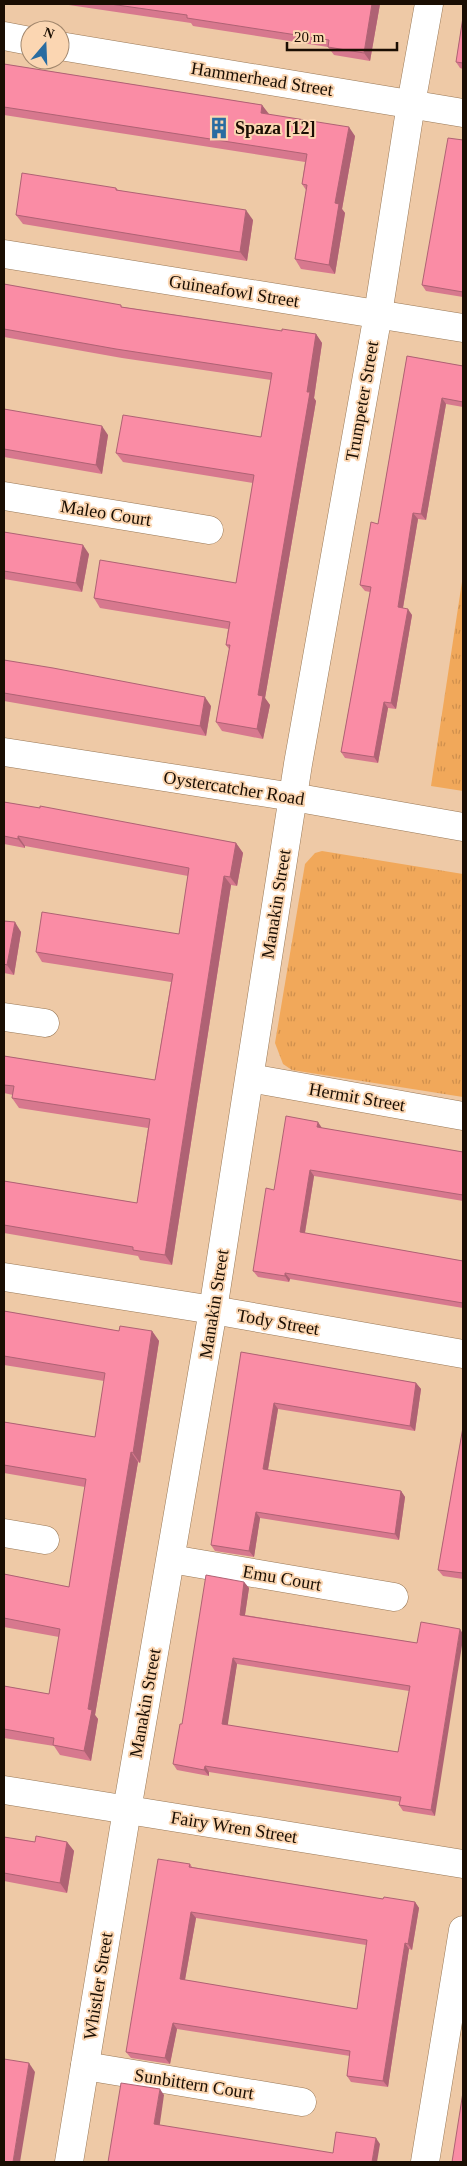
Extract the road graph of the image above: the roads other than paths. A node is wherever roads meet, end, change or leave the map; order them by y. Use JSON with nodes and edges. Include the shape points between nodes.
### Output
{"nodes":[{"id":1,"x":429,"y":4,"type":"edge"},
{"id":2,"x":4,"y":36,"type":"edge"},
{"id":3,"x":20,"y":39,"type":"edge"},
{"id":4,"x":70,"y":48,"type":"edge"},
{"id":5,"x":411,"y":104,"type":"junction"},
{"id":6,"x":463,"y":113,"type":"edge"},
{"id":7,"x":4,"y":254,"type":"edge"},
{"id":8,"x":378,"y":314,"type":"junction"},
{"id":9,"x":463,"y":328,"type":"edge"},
{"id":10,"x":4,"y":496,"type":"edge"},
{"id":11,"x":209,"y":530,"type":"dead end"},
{"id":12,"x":4,"y":752,"type":"edge"},
{"id":13,"x":293,"y":797,"type":"junction"},
{"id":14,"x":463,"y":827,"type":"edge"},
{"id":15,"x":4,"y":1016,"type":"edge"},
{"id":16,"x":45,"y":1023,"type":"dead end"},
{"id":17,"x":250,"y":1078,"type":"junction"},
{"id":18,"x":463,"y":1116,"type":"edge"},
{"id":19,"x":4,"y":1277,"type":"edge"},
{"id":20,"x":213,"y":1310,"type":"junction"},
{"id":21,"x":463,"y":1354,"type":"edge"},
{"id":22,"x":4,"y":1533,"type":"edge"},
{"id":23,"x":45,"y":1540,"type":"dead end"},
{"id":24,"x":170,"y":1559,"type":"junction"},
{"id":25,"x":394,"y":1597,"type":"dead end"},
{"id":26,"x":4,"y":1790,"type":"edge"},
{"id":27,"x":127,"y":1810,"type":"junction"},
{"id":28,"x":463,"y":1864,"type":"edge"},
{"id":29,"x":463,"y":1930,"type":"edge"},
{"id":30,"x":85,"y":2066,"type":"junction"},
{"id":31,"x":302,"y":2102,"type":"dead end"},
{"id":32,"x":69,"y":2162,"type":"edge"},
{"id":33,"x":425,"y":2162,"type":"edge"}],
"edges":[{"from":1,"to":5,"type":"street","name":"Trumpeter Street"},
{"from":2,"to":3,"type":"street"},
{"from":4,"to":5,"type":"street","name":"Hammerhead Street"},
{"from":5,"to":6,"type":"street","name":"Hammerhead Street"},
{"from":5,"to":8,"type":"street","name":"Trumpeter Street"},
{"from":7,"to":8,"type":"street","name":"Guineafowl Street"},
{"from":8,"to":9,"type":"street","name":"Guineafowl Street"},
{"from":8,"to":13,"type":"street","name":"Trumpeter Street"},
{"from":10,"to":11,"type":"street","name":"Maleo Court"},
{"from":12,"to":13,"type":"street","name":"Oystercatcher Road"},
{"from":13,"to":14,"type":"street","name":"Oystercatcher Road"},
{"from":13,"to":17,"type":"street","name":"Manakin Street"},
{"from":15,"to":16,"type":"street"},
{"from":17,"to":18,"type":"street","name":"Hermit Street"},
{"from":17,"to":20,"type":"street","name":"Manakin Street"},
{"from":19,"to":20,"type":"street","name":"Tody Street"},
{"from":20,"to":21,"type":"street","name":"Tody Street"},
{"from":20,"to":24,"type":"street","name":"Manakin Street"},
{"from":22,"to":23,"type":"street"},
{"from":24,"to":25,"type":"street","name":"Emu Court"},
{"from":24,"to":27,"type":"street","name":"Manakin Street"},
{"from":26,"to":27,"type":"street","name":"Fairy Wren Street"},
{"from":27,"to":28,"type":"street","name":"Fairy Wren Street"},
{"from":27,"to":30,"type":"street","name":"Whistler Street"},
{"from":29,"to":33,"type":"street"},
{"from":30,"to":31,"type":"street","name":"Sunbittern Court"},
{"from":30,"to":32,"type":"street","name":"Whistler Street"}]}
